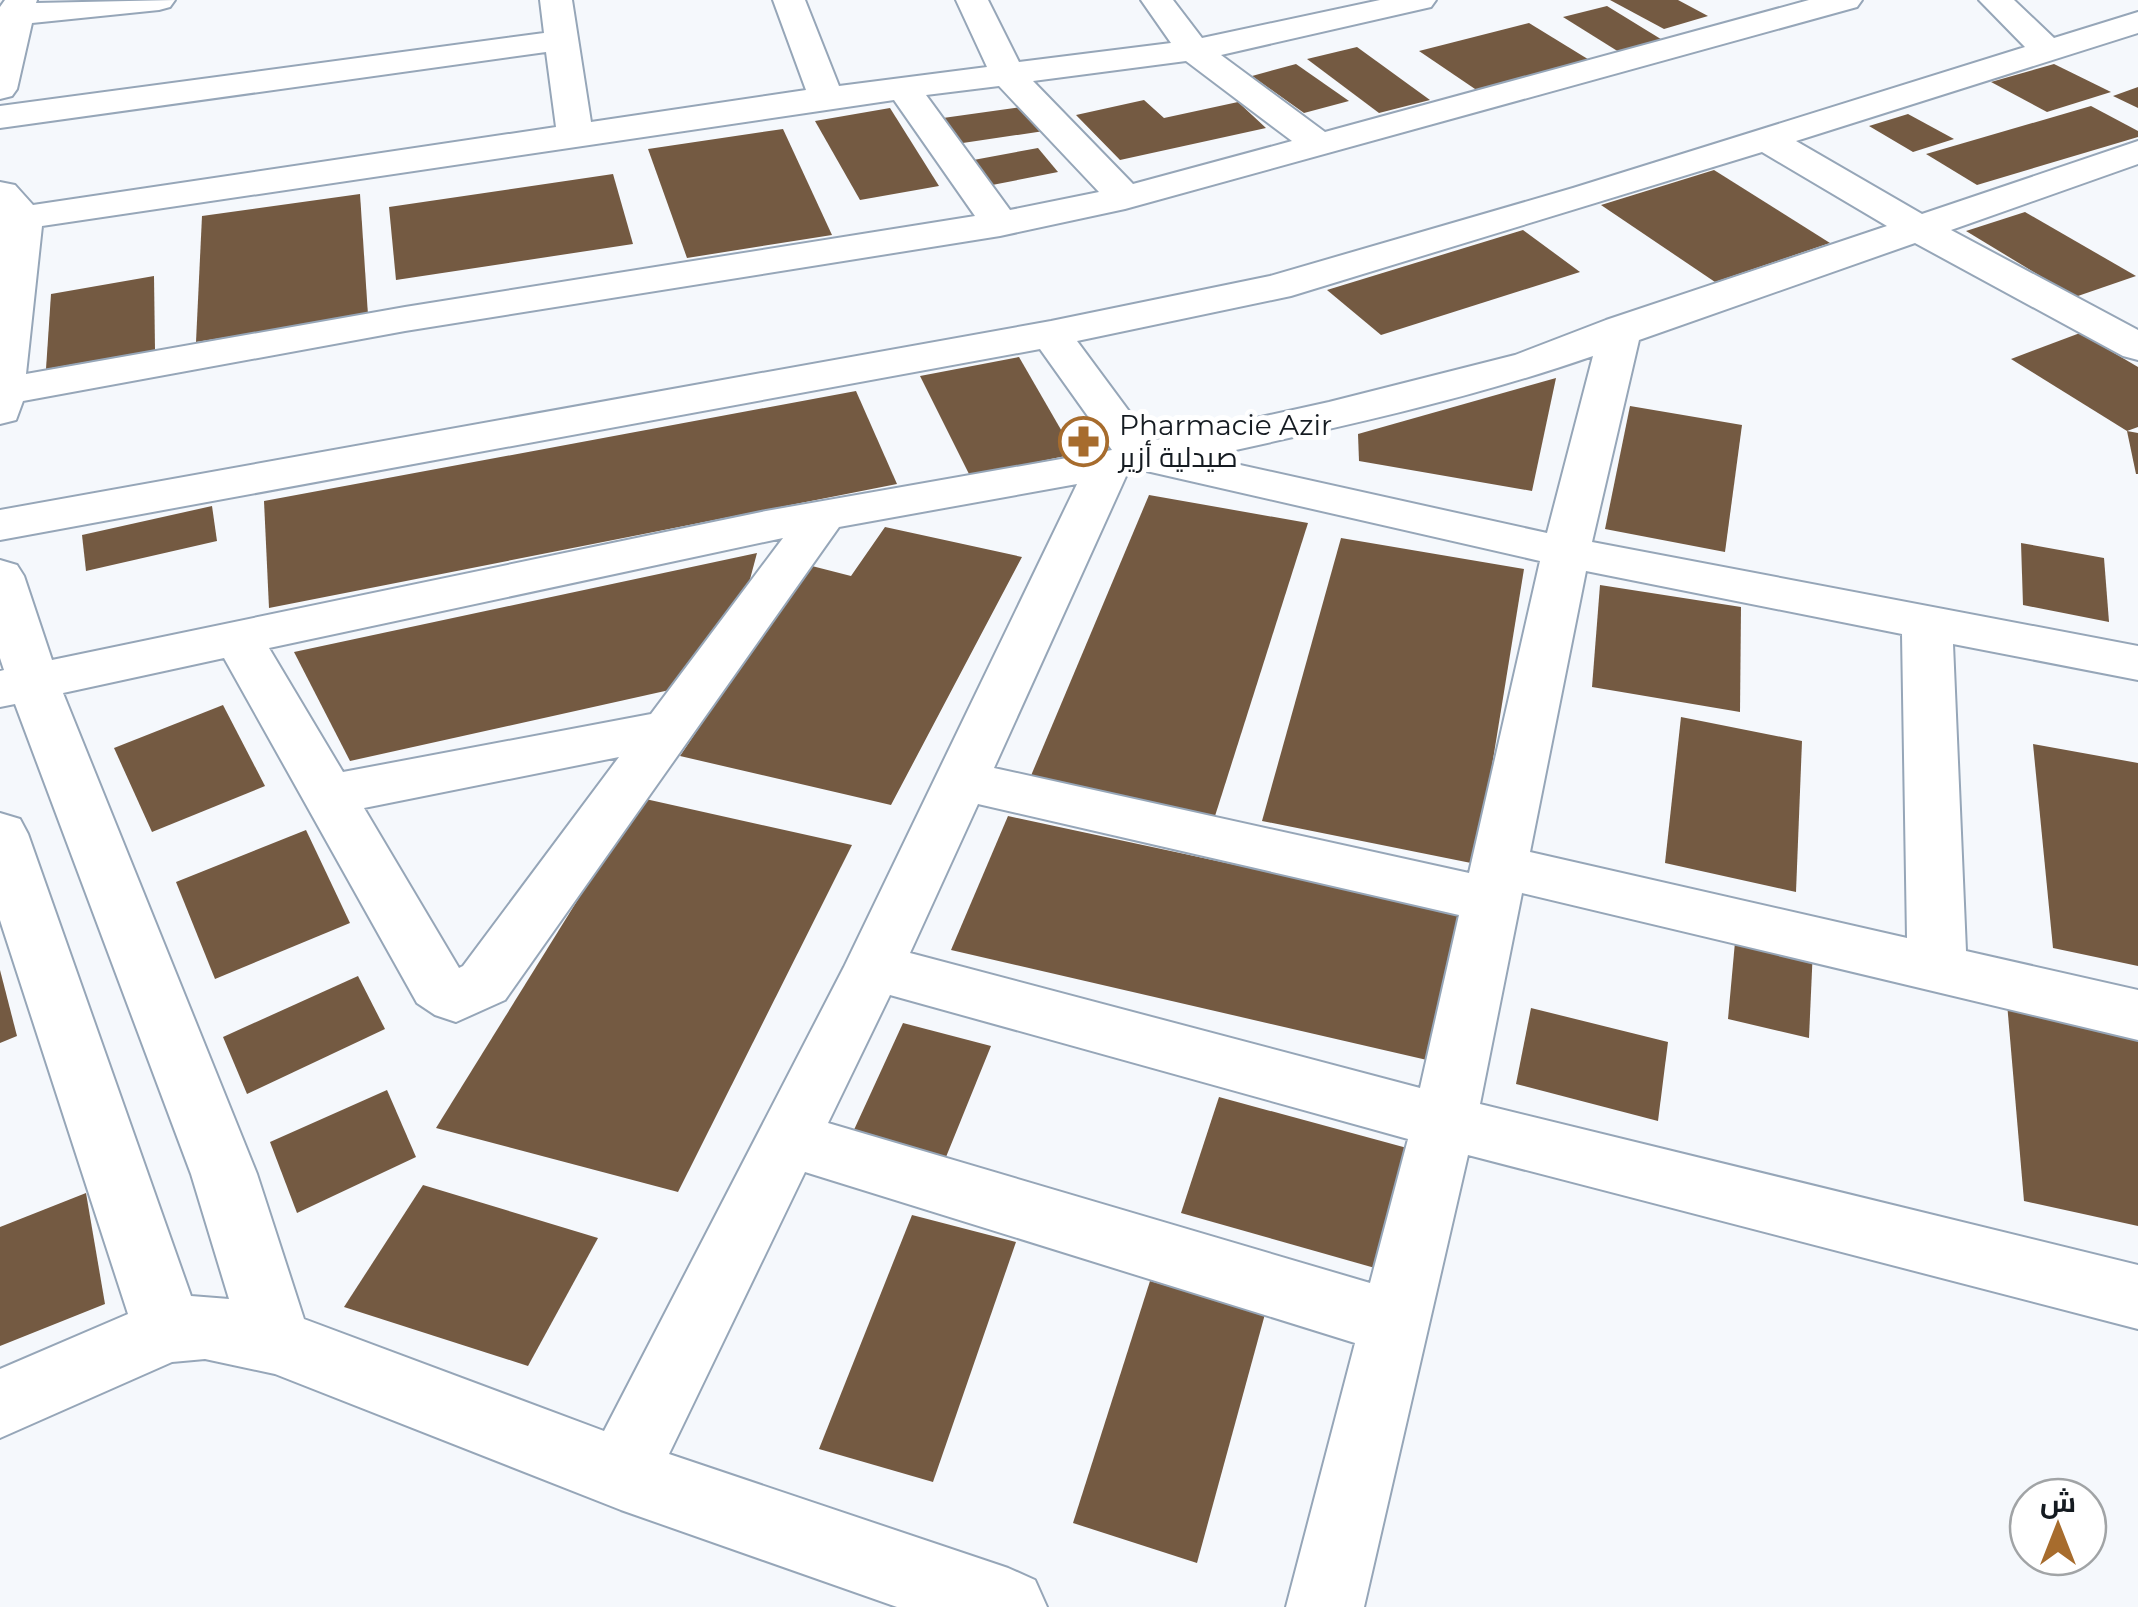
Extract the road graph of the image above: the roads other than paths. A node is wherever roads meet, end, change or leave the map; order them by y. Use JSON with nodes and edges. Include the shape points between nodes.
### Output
{"nodes":[{"id":1,"x":159,"y":0,"type":"edge"},
{"id":2,"x":556,"y":0,"type":"edge"},
{"id":3,"x":789,"y":0,"type":"edge"},
{"id":4,"x":972,"y":0,"type":"edge"},
{"id":5,"x":1157,"y":0,"type":"edge"},
{"id":6,"x":1420,"y":0,"type":"edge"},
{"id":7,"x":1703,"y":0,"type":"edge"},
{"id":8,"x":1846,"y":0,"type":"edge"},
{"id":9,"x":1995,"y":0,"type":"edge"},
{"id":10,"x":1375,"y":5,"type":"edge"},
{"id":11,"x":12,"y":11,"type":"edge"},
{"id":12,"x":2138,"y":22,"type":"edge"},
{"id":13,"x":1750,"y":27,"type":"junction"},
{"id":14,"x":2098,"y":35,"type":"junction"},
{"id":15,"x":564,"y":40,"type":"junction"},
{"id":16,"x":1193,"y":50,"type":"junction"},
{"id":17,"x":2049,"y":50,"type":"junction"},
{"id":18,"x":2138,"y":54,"type":"edge"},
{"id":19,"x":1008,"y":75,"type":"junction"},
{"id":20,"x":0,"y":88,"type":"edge"},
{"id":21,"x":903,"y":88,"type":"junction"},
{"id":22,"x":826,"y":98,"type":"junction"},
{"id":23,"x":0,"y":117,"type":"edge"},
{"id":24,"x":575,"y":136,"type":"junction"},
{"id":25,"x":1766,"y":139,"type":"junction"},
{"id":26,"x":1320,"y":146,"type":"junction"},
{"id":27,"x":2133,"y":158,"type":"edge"},
{"id":28,"x":1125,"y":198,"type":"junction"},
{"id":29,"x":8,"y":210,"type":"edge"},
{"id":30,"x":1000,"y":224,"type":"junction"},
{"id":31,"x":1917,"y":228,"type":"junction"},
{"id":32,"x":1621,"y":329,"type":"junction"},
{"id":33,"x":1052,"y":334,"type":"junction"},
{"id":34,"x":2138,"y":348,"type":"edge"},
{"id":35,"x":1,"y":398,"type":"edge"},
{"id":36,"x":1124,"y":460,"type":"junction"},
{"id":37,"x":824,"y":515,"type":"junction"},
{"id":38,"x":0,"y":525,"type":"edge"},
{"id":39,"x":1566,"y":552,"type":"junction"},
{"id":40,"x":0,"y":576,"type":"edge"},
{"id":41,"x":1926,"y":622,"type":"junction"},
{"id":42,"x":238,"y":638,"type":"junction"},
{"id":43,"x":2138,"y":663,"type":"edge"},
{"id":44,"x":15,"y":686,"type":"edge"},
{"id":45,"x":668,"y":730,"type":"junction"},
{"id":46,"x":961,"y":780,"type":"junction"},
{"id":47,"x":328,"y":795,"type":"junction"},
{"id":48,"x":0,"y":834,"type":"edge"},
{"id":49,"x":1495,"y":883,"type":"junction"},
{"id":50,"x":18,"y":941,"type":"edge"},
{"id":51,"x":874,"y":967,"type":"junction"},
{"id":52,"x":1937,"y":968,"type":"junction"},
{"id":53,"x":2138,"y":1014,"type":"edge"},
{"id":54,"x":1444,"y":1122,"type":"junction"},
{"id":55,"x":788,"y":1138,"type":"junction"},
{"id":56,"x":2138,"y":1298,"type":"edge"},
{"id":57,"x":1395,"y":1322,"type":"junction"},
{"id":58,"x":168,"y":1330,"type":"junction"},
{"id":59,"x":276,"y":1340,"type":"junction"},
{"id":60,"x":0,"y":1404,"type":"edge"},
{"id":61,"x":621,"y":1474,"type":"junction"},
{"id":62,"x":1008,"y":1607,"type":"edge"},
{"id":63,"x":1325,"y":1607,"type":"edge"}],
"edges":[{"from":1,"to":11,"type":"street"},
{"from":2,"to":15,"type":"street"},
{"from":3,"to":22,"type":"street"},
{"from":4,"to":19,"type":"street"},
{"from":5,"to":16,"type":"street"},
{"from":6,"to":10,"type":"street"},
{"from":7,"to":13,"type":"street"},
{"from":8,"to":13,"type":"street"},
{"from":9,"to":17,"type":"street"},
{"from":10,"to":16,"type":"street","via":[[1282,34]]},
{"from":11,"to":20,"type":"street"},
{"from":12,"to":14,"type":"street"},
{"from":13,"to":26,"type":"street"},
{"from":14,"to":17,"type":"street"},
{"from":14,"to":18,"type":"street"},
{"from":15,"to":23,"type":"street"},
{"from":15,"to":24,"type":"street"},
{"from":16,"to":19,"type":"street"},
{"from":16,"to":26,"type":"street"},
{"from":17,"to":25,"type":"street"},
{"from":19,"to":21,"type":"street"},
{"from":19,"to":28,"type":"street"},
{"from":21,"to":22,"type":"street"},
{"from":21,"to":30,"type":"street"},
{"from":22,"to":24,"type":"street"},
{"from":24,"to":29,"type":"street"},
{"from":25,"to":31,"type":"street"},
{"from":25,"to":33,"type":"street","via":[[1340,271]]},
{"from":26,"to":28,"type":"street"},
{"from":27,"to":31,"type":"street"},
{"from":28,"to":30,"type":"street"},
{"from":29,"to":35,"type":"street"},
{"from":30,"to":35,"type":"street","via":[[405,320]]},
{"from":31,"to":32,"type":"street"},
{"from":31,"to":34,"type":"street"},
{"from":32,"to":36,"type":"street","via":[[1530,364]]},
{"from":32,"to":39,"type":"street"},
{"from":33,"to":36,"type":"street"},
{"from":33,"to":38,"type":"street"},
{"from":36,"to":37,"type":"street"},
{"from":36,"to":39,"type":"street"},
{"from":36,"to":46,"type":"street"},
{"from":37,"to":42,"type":"street"},
{"from":37,"to":45,"type":"street"},
{"from":39,"to":41,"type":"street"},
{"from":39,"to":49,"type":"street"},
{"from":40,"to":44,"type":"street"},
{"from":41,"to":43,"type":"street"},
{"from":41,"to":52,"type":"street"},
{"from":42,"to":44,"type":"street"},
{"from":42,"to":47,"type":"street"},
{"from":44,"to":59,"type":"street","via":[[104,878],[225,1178]]},
{"from":45,"to":47,"type":"street"},
{"from":45,"to":47,"type":"street","via":[[484,983],[456,998],[438,986]]},
{"from":46,"to":49,"type":"street"},
{"from":46,"to":51,"type":"street"},
{"from":48,"to":50,"type":"street"},
{"from":49,"to":52,"type":"street"},
{"from":49,"to":54,"type":"street"},
{"from":50,"to":58,"type":"street"},
{"from":51,"to":54,"type":"street"},
{"from":51,"to":55,"type":"street"},
{"from":52,"to":53,"type":"street"},
{"from":54,"to":56,"type":"street"},
{"from":54,"to":57,"type":"street"},
{"from":55,"to":57,"type":"street"},
{"from":55,"to":61,"type":"street"},
{"from":57,"to":63,"type":"street"},
{"from":58,"to":59,"type":"street","via":[[205,1327]]},
{"from":58,"to":60,"type":"street"},
{"from":59,"to":61,"type":"street"},
{"from":61,"to":62,"type":"street"}]}
